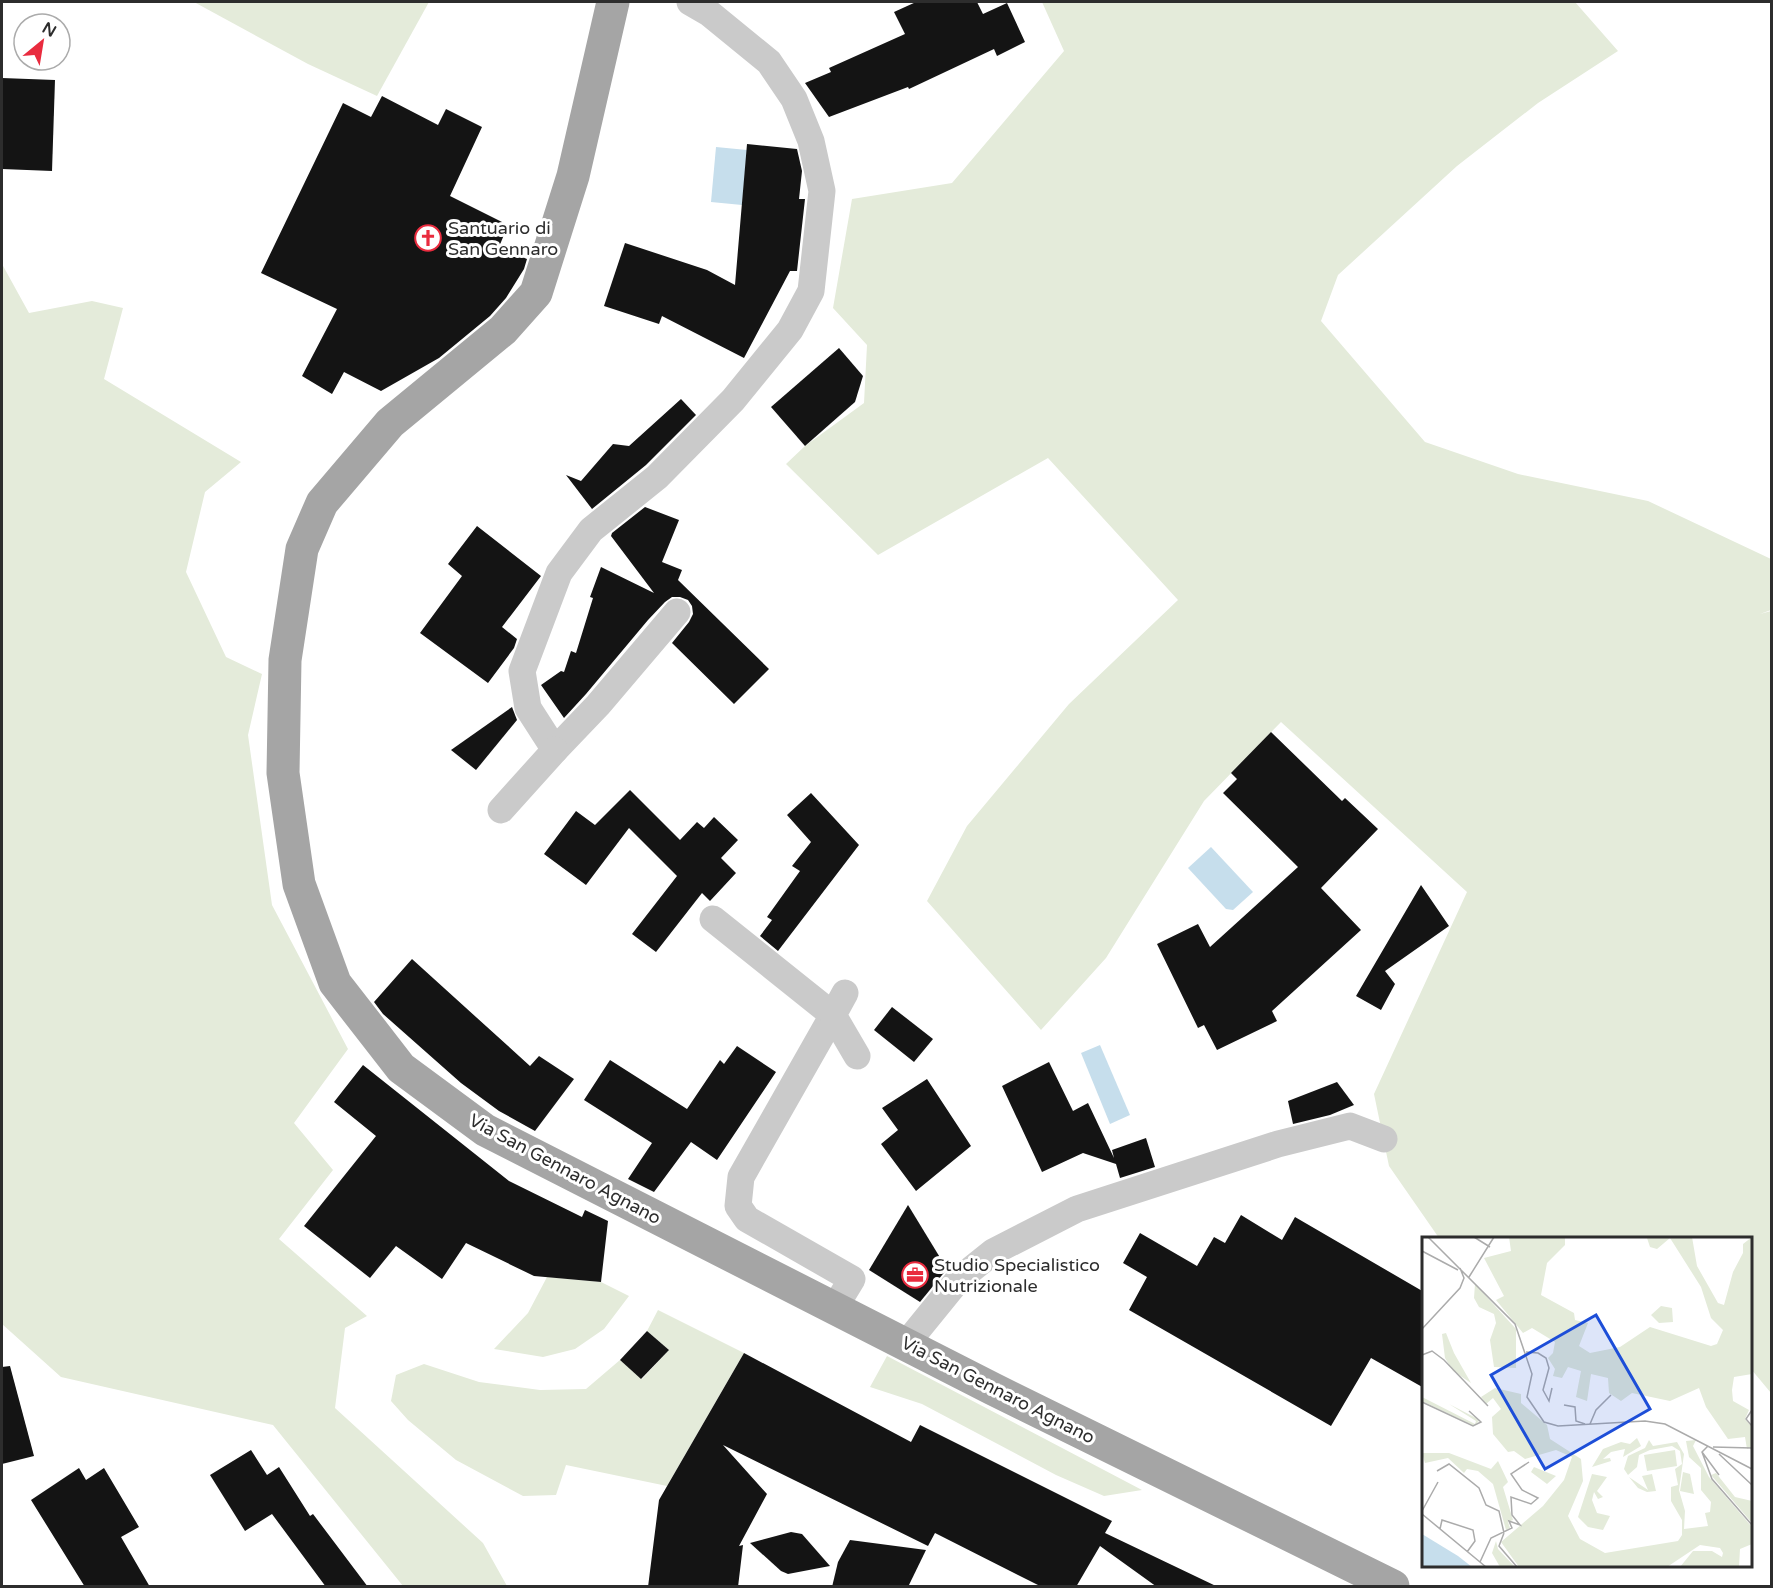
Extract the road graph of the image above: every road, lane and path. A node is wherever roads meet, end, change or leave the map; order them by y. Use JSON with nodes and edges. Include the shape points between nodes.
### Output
{"nodes":[{"id":1,"x":613,"y":2,"type":"edge"},
{"id":2,"x":690,"y":2,"type":"edge"},
{"id":3,"x":677,"y":612,"type":"dead end"},
{"id":4,"x":555,"y":750,"type":"junction"},
{"id":5,"x":501,"y":810,"type":"dead end"},
{"id":6,"x":713,"y":919,"type":"dead end"},
{"id":7,"x":839,"y":1004,"type":"junction"},
{"id":8,"x":856,"y":1056,"type":"dead end"},
{"id":9,"x":1384,"y":1139,"type":"dead end"},
{"id":10,"x":835,"y":1307,"type":"junction"},
{"id":11,"x":906,"y":1344,"type":"junction"},
{"id":12,"x":1394,"y":1587,"type":"edge"}],
"edges":[{"from":1,"to":10,"type":"main road","name":"Via San Gennaro Agnano","via":[[573,176],[536,293],[503,330],[390,423],[322,503],[302,549],[285,660],[283,773],[299,884],[335,983],[401,1068],[485,1130]]},
{"from":2,"to":4,"type":"street","via":[[769,62],[794,99],[811,141],[822,191],[811,291],[790,330],[733,400],[657,477],[591,530],[559,573],[522,671],[528,708]]},
{"from":3,"to":4,"type":"street"},
{"from":4,"to":5,"type":"street"},
{"from":6,"to":7,"type":"street"},
{"from":7,"to":8,"type":"street"},
{"from":7,"to":10,"type":"street","via":[[741,1177],[738,1206],[747,1219],[852,1279]]},
{"from":9,"to":11,"type":"street","via":[[1350,1126],[1278,1144],[1077,1209],[993,1252],[958,1280]]},
{"from":10,"to":11,"type":"main road","name":"Via San Gennaro Agnano"},
{"from":11,"to":12,"type":"main road","name":"Via San Gennaro Agnano"}]}
